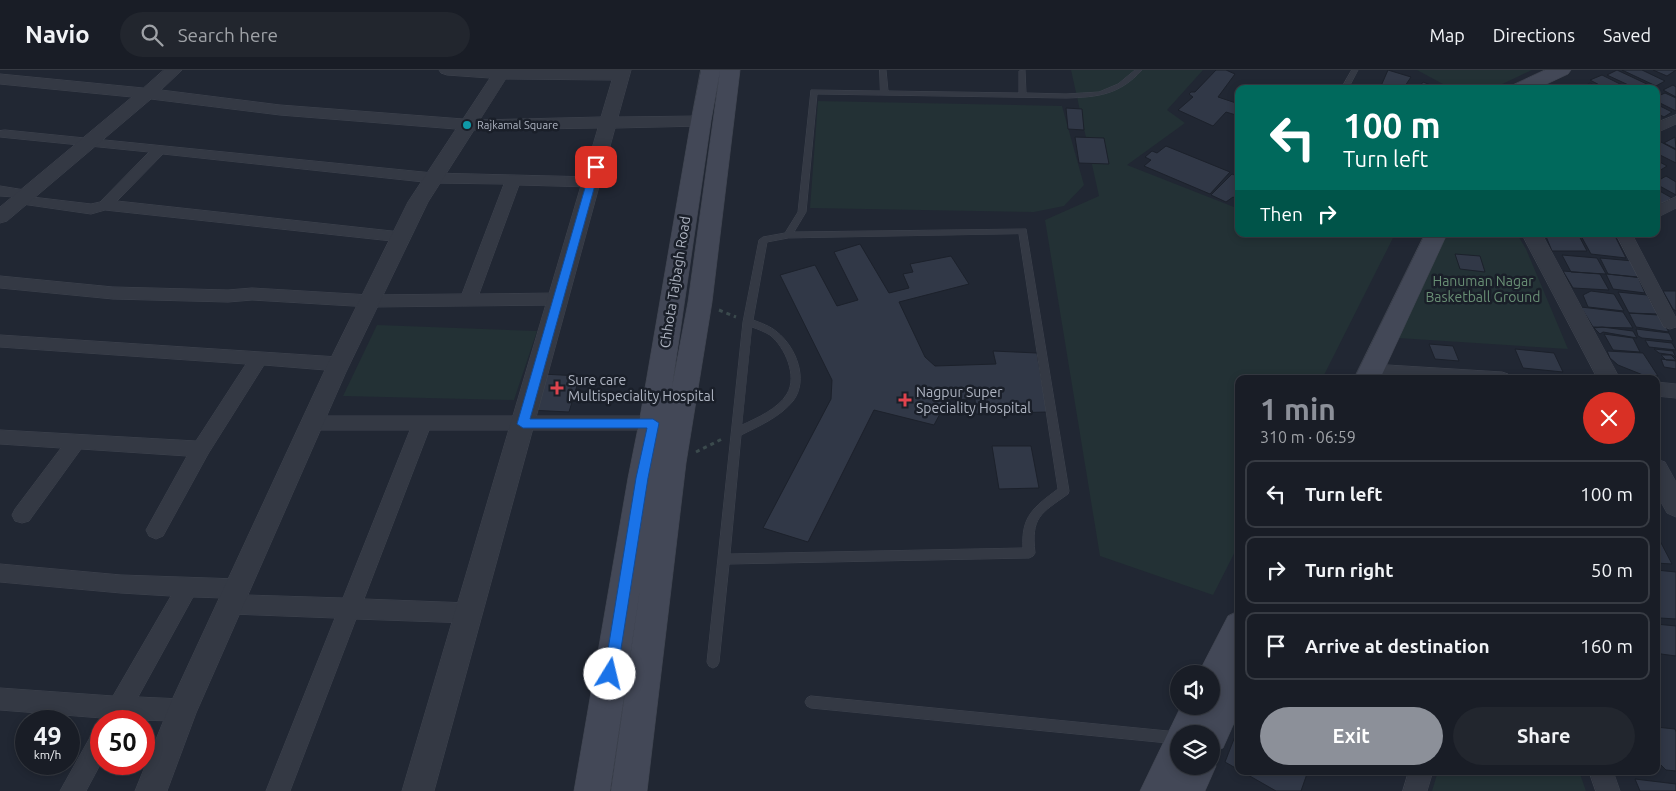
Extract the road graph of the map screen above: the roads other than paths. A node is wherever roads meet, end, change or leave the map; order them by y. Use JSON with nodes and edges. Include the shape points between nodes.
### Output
{"nodes":[{"id":1,"x":174,"y":70,"type":"edge"},
{"id":2,"x":447,"y":70,"type":"edge"},
{"id":3,"x":711,"y":70,"type":"edge"},
{"id":4,"x":730,"y":70,"type":"edge"},
{"id":5,"x":883,"y":70,"type":"edge"},
{"id":6,"x":1023,"y":70,"type":"edge"},
{"id":7,"x":1139,"y":70,"type":"edge"},
{"id":8,"x":1355,"y":70,"type":"edge"},
{"id":9,"x":1561,"y":70,"type":"edge"},
{"id":10,"x":1582,"y":70,"type":"edge"},
{"id":11,"x":502,"y":72,"type":"edge"},
{"id":12,"x":623,"y":72,"type":"edge"},
{"id":13,"x":0,"y":79,"type":"edge"},
{"id":14,"x":1346,"y":85,"type":"edge"},
{"id":15,"x":1529,"y":85,"type":"edge"},
{"id":16,"x":1551,"y":85,"type":"edge"},
{"id":17,"x":884,"y":92,"type":"junction"},
{"id":18,"x":147,"y":93,"type":"junction"},
{"id":19,"x":1023,"y":95,"type":"junction"},
{"id":20,"x":1676,"y":119,"type":"edge"},
{"id":21,"x":712,"y":121,"type":"junction"},
{"id":22,"x":608,"y":123,"type":"junction"},
{"id":23,"x":467,"y":125,"type":"junction"},
{"id":24,"x":1660,"y":128,"type":"edge"},
{"id":25,"x":2,"y":133,"type":"edge"},
{"id":26,"x":87,"y":142,"type":"junction"},
{"id":27,"x":160,"y":149,"type":"junction"},
{"id":28,"x":433,"y":178,"type":"junction"},
{"id":29,"x":514,"y":180,"type":"junction"},
{"id":30,"x":592,"y":182,"type":"junction"},
{"id":31,"x":0,"y":191,"type":"edge"},
{"id":32,"x":23,"y":197,"type":"junction"},
{"id":33,"x":1676,"y":202,"type":"edge"},
{"id":34,"x":104,"y":205,"type":"junction"},
{"id":35,"x":1660,"y":211,"type":"edge"},
{"id":36,"x":0,"y":218,"type":"edge"},
{"id":37,"x":788,"y":234,"type":"junction"},
{"id":38,"x":401,"y":237,"type":"junction"},
{"id":39,"x":1422,"y":237,"type":"edge"},
{"id":40,"x":1434,"y":237,"type":"edge"},
{"id":41,"x":1534,"y":237,"type":"edge"},
{"id":42,"x":1626,"y":237,"type":"edge"},
{"id":43,"x":0,"y":282,"type":"edge"},
{"id":44,"x":468,"y":300,"type":"junction"},
{"id":45,"x":558,"y":300,"type":"junction"},
{"id":46,"x":370,"y":301,"type":"junction"},
{"id":47,"x":748,"y":322,"type":"junction"},
{"id":48,"x":1674,"y":326,"type":"edge"},
{"id":49,"x":0,"y":341,"type":"edge"},
{"id":50,"x":259,"y":359,"type":"junction"},
{"id":51,"x":338,"y":364,"type":"junction"},
{"id":52,"x":1365,"y":375,"type":"edge"},
{"id":53,"x":1366,"y":375,"type":"edge"},
{"id":54,"x":1607,"y":375,"type":"edge"},
{"id":55,"x":1660,"y":390,"type":"edge"},
{"id":56,"x":1676,"y":391,"type":"edge"},
{"id":57,"x":313,"y":422,"type":"junction"},
{"id":58,"x":422,"y":423,"type":"junction"},
{"id":59,"x":523,"y":424,"type":"junction"},
{"id":60,"x":666,"y":427,"type":"junction"},
{"id":61,"x":736,"y":433,"type":"junction"},
{"id":62,"x":0,"y":437,"type":"edge"},
{"id":63,"x":76,"y":442,"type":"junction"},
{"id":64,"x":201,"y":449,"type":"junction"},
{"id":65,"x":1660,"y":476,"type":"edge"},
{"id":66,"x":1676,"y":506,"type":"edge"},
{"id":67,"x":22,"y":515,"type":"dead end"},
{"id":68,"x":156,"y":530,"type":"dead end"},
{"id":69,"x":725,"y":559,"type":"junction"},
{"id":70,"x":0,"y":573,"type":"edge"},
{"id":71,"x":187,"y":588,"type":"junction"},
{"id":72,"x":235,"y":596,"type":"junction"},
{"id":73,"x":348,"y":608,"type":"junction"},
{"id":74,"x":469,"y":612,"type":"junction"},
{"id":75,"x":1235,"y":634,"type":"edge"},
{"id":76,"x":713,"y":662,"type":"dead end"},
{"id":77,"x":1220,"y":665,"type":"edge"},
{"id":78,"x":1235,"y":682,"type":"edge"},
{"id":79,"x":0,"y":699,"type":"edge"},
{"id":80,"x":811,"y":702,"type":"dead end"},
{"id":81,"x":118,"y":710,"type":"edge"},
{"id":82,"x":182,"y":710,"type":"junction"},
{"id":83,"x":90,"y":712,"type":"edge"},
{"id":84,"x":155,"y":712,"type":"edge"},
{"id":85,"x":1216,"y":725,"type":"edge"},
{"id":86,"x":1170,"y":737,"type":"edge"},
{"id":87,"x":90,"y":759,"type":"edge"},
{"id":88,"x":1170,"y":766,"type":"edge"},
{"id":89,"x":1194,"y":775,"type":"edge"},
{"id":90,"x":1420,"y":775,"type":"edge"},
{"id":91,"x":1602,"y":775,"type":"edge"},
{"id":92,"x":72,"y":791,"type":"edge"},
{"id":93,"x":151,"y":791,"type":"edge"},
{"id":94,"x":278,"y":791,"type":"edge"},
{"id":95,"x":418,"y":791,"type":"edge"},
{"id":96,"x":592,"y":791,"type":"edge"},
{"id":97,"x":629,"y":791,"type":"edge"},
{"id":98,"x":1158,"y":791,"type":"edge"},
{"id":99,"x":1187,"y":791,"type":"edge"},
{"id":100,"x":1415,"y":791,"type":"edge"},
{"id":101,"x":1608,"y":791,"type":"edge"}],
"edges":[{"from":1,"to":18,"type":"street"},
{"from":2,"to":11,"type":"street"},
{"from":3,"to":21,"type":"main road","name":"Chhota Tajbagh Road"},
{"from":4,"to":21,"type":"main road"},
{"from":5,"to":17,"type":"lane"},
{"from":6,"to":19,"type":"lane"},
{"from":7,"to":19,"type":"lane","via":[[1118,88],[1100,95]]},
{"from":8,"to":14,"type":"lane"},
{"from":9,"to":15,"type":"main road"},
{"from":10,"to":16,"type":"main road"},
{"from":11,"to":12,"type":"street"},
{"from":11,"to":23,"type":"street"},
{"from":12,"to":22,"type":"street"},
{"from":13,"to":18,"type":"street"},
{"from":17,"to":19,"type":"lane"},
{"from":17,"to":37,"type":"lane","via":[[814,92],[802,212]]},
{"from":18,"to":23,"type":"street","via":[[280,110]]},
{"from":18,"to":26,"type":"street"},
{"from":20,"to":24,"type":"street"},
{"from":21,"to":22,"type":"street"},
{"from":21,"to":60,"type":"main road","name":"Chhota Tajbagh Road"},
{"from":21,"to":60,"type":"main road","via":[[700,302]]},
{"from":22,"to":23,"type":"street"},
{"from":22,"to":30,"type":"street"},
{"from":23,"to":28,"type":"street"},
{"from":25,"to":26,"type":"street"},
{"from":26,"to":27,"type":"street"},
{"from":26,"to":32,"type":"street"},
{"from":27,"to":28,"type":"street"},
{"from":27,"to":34,"type":"street"},
{"from":28,"to":29,"type":"street"},
{"from":28,"to":38,"type":"street"},
{"from":29,"to":30,"type":"street"},
{"from":29,"to":44,"type":"street"},
{"from":30,"to":45,"type":"street"},
{"from":31,"to":32,"type":"street"},
{"from":32,"to":34,"type":"street","via":[[91,209]]},
{"from":32,"to":36,"type":"street"},
{"from":33,"to":35,"type":"street"},
{"from":34,"to":38,"type":"street"},
{"from":37,"to":47,"type":"lane","via":[[763,240]]},
{"from":37,"to":69,"type":"lane","via":[[1023,231],[1064,491],[1030,518],[1026,534],[1029,553]]},
{"from":38,"to":46,"type":"street"},
{"from":39,"to":52,"type":"main road"},
{"from":40,"to":53,"type":"main road"},
{"from":41,"to":54,"type":"street"},
{"from":42,"to":48,"type":"street"},
{"from":43,"to":46,"type":"street","via":[[113,293],[252,294]]},
{"from":44,"to":45,"type":"street"},
{"from":44,"to":46,"type":"street"},
{"from":45,"to":59,"type":"street"},
{"from":46,"to":51,"type":"street"},
{"from":47,"to":61,"type":"lane"},
{"from":47,"to":61,"type":"lane","via":[[773,334],[786,348],[796,376],[791,396],[768,416]]},
{"from":49,"to":50,"type":"street"},
{"from":50,"to":51,"type":"street"},
{"from":50,"to":64,"type":"street"},
{"from":51,"to":57,"type":"street"},
{"from":55,"to":56,"type":"street"},
{"from":57,"to":58,"type":"street"},
{"from":57,"to":72,"type":"street"},
{"from":58,"to":59,"type":"street"},
{"from":58,"to":73,"type":"street"},
{"from":59,"to":60,"type":"street"},
{"from":59,"to":74,"type":"street"},
{"from":60,"to":96,"type":"main road","name":"Chhota Tajbagh Road","via":[[642,478]]},
{"from":60,"to":97,"type":"main road","via":[[672,463]]},
{"from":61,"to":69,"type":"lane"},
{"from":62,"to":63,"type":"street"},
{"from":63,"to":64,"type":"street"},
{"from":63,"to":67,"type":"street"},
{"from":64,"to":68,"type":"street"},
{"from":65,"to":66,"type":"street"},
{"from":69,"to":76,"type":"lane"},
{"from":70,"to":71,"type":"street"},
{"from":71,"to":72,"type":"street"},
{"from":71,"to":81,"type":"street"},
{"from":72,"to":73,"type":"street"},
{"from":72,"to":82,"type":"street"},
{"from":73,"to":74,"type":"street"},
{"from":73,"to":94,"type":"street"},
{"from":74,"to":95,"type":"street"},
{"from":75,"to":77,"type":"main road"},
{"from":78,"to":85,"type":"main road"},
{"from":79,"to":83,"type":"street"},
{"from":80,"to":86,"type":"lane"},
{"from":82,"to":84,"type":"street"},
{"from":82,"to":93,"type":"street"},
{"from":87,"to":92,"type":"street"},
{"from":88,"to":98,"type":"main road"},
{"from":89,"to":99,"type":"main road"},
{"from":90,"to":100,"type":"street"},
{"from":91,"to":101,"type":"street"}]}
